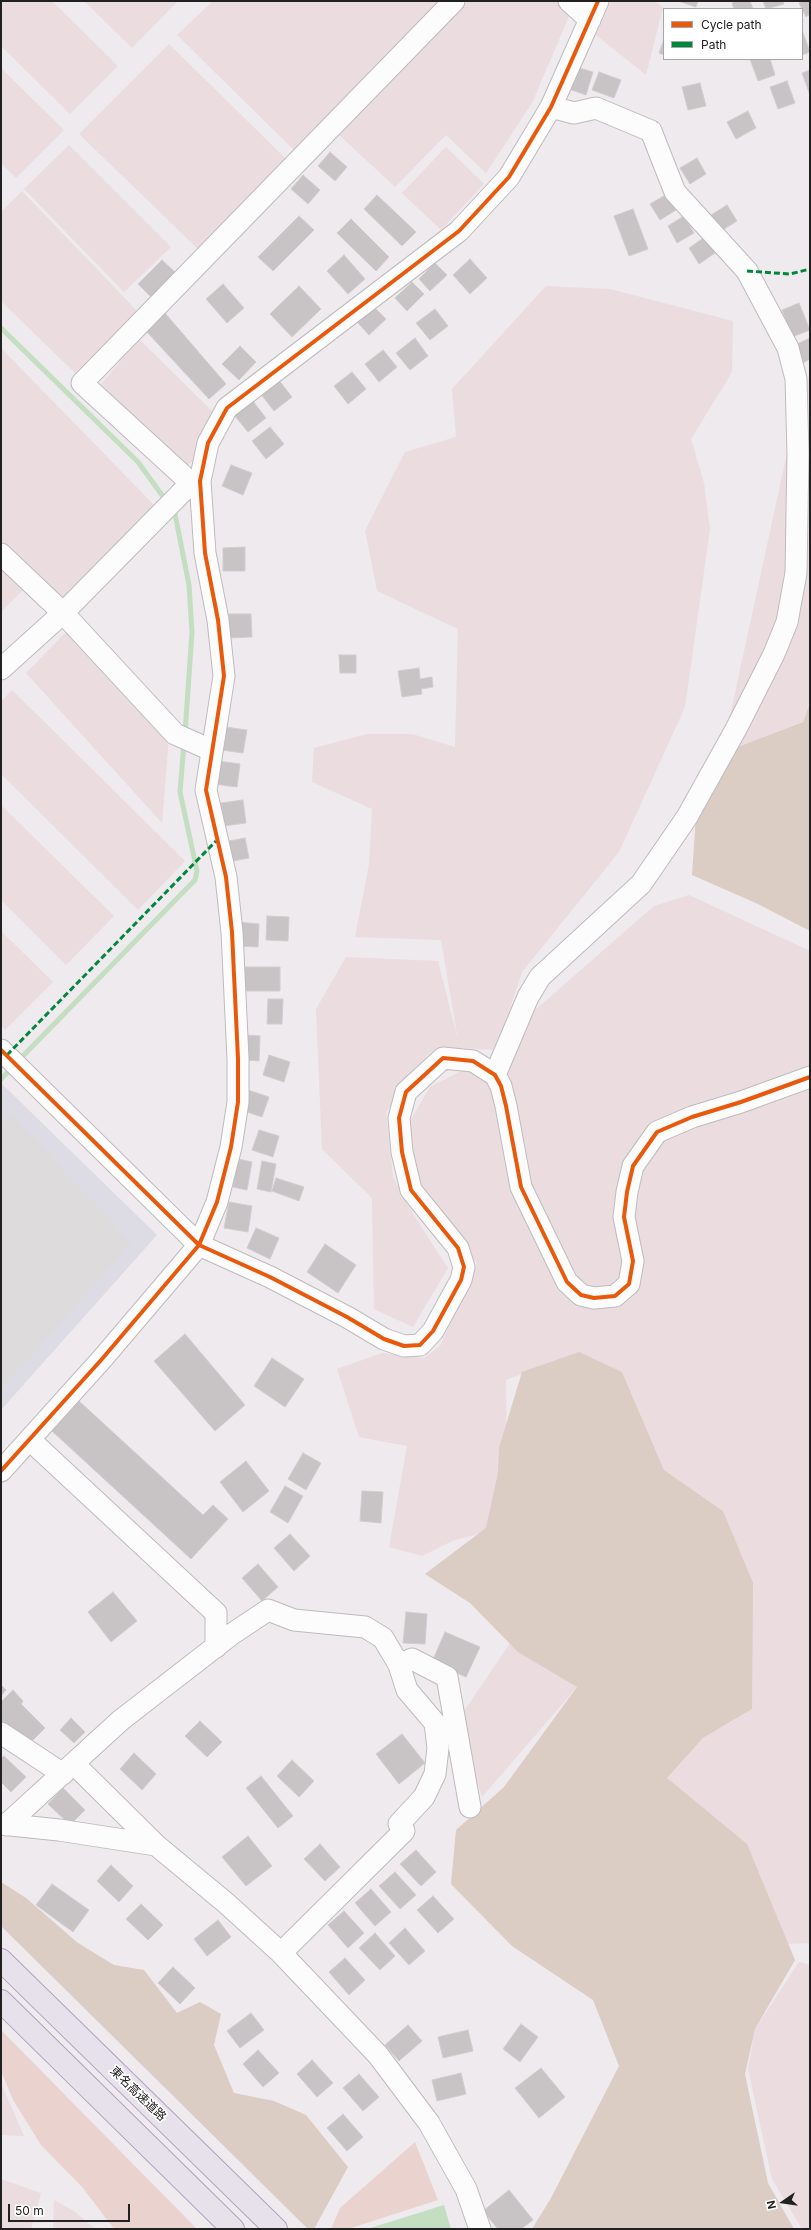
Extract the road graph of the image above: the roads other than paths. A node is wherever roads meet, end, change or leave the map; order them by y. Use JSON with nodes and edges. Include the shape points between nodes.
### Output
{"nodes":[{"id":1,"x":454,"y":1,"type":"edge"},
{"id":2,"x":569,"y":1,"type":"edge"},
{"id":3,"x":598,"y":1,"type":"edge"},
{"id":4,"x":590,"y":20,"type":"junction"},
{"id":5,"x":551,"y":107,"type":"junction"},
{"id":6,"x":189,"y":487,"type":"junction"},
{"id":7,"x":1,"y":554,"type":"edge"},
{"id":8,"x":63,"y":613,"type":"junction"},
{"id":9,"x":1,"y":669,"type":"edge"},
{"id":10,"x":206,"y":748,"type":"junction"},
{"id":11,"x":4,"y":1056,"type":"edge"},
{"id":12,"x":495,"y":1075,"type":"junction"},
{"id":13,"x":810,"y":1077,"type":"edge"},
{"id":14,"x":199,"y":1245,"type":"junction"},
{"id":15,"x":30,"y":1440,"type":"junction"},
{"id":16,"x":1,"y":1471,"type":"edge"},
{"id":17,"x":216,"y":1647,"type":"junction"},
{"id":18,"x":399,"y":1665,"type":"junction"},
{"id":19,"x":1,"y":1733,"type":"edge"},
{"id":20,"x":69,"y":1769,"type":"junction"},
{"id":21,"x":470,"y":1807,"type":"dead end"},
{"id":22,"x":3,"y":1825,"type":"edge"},
{"id":23,"x":156,"y":1845,"type":"junction"},
{"id":24,"x":281,"y":1953,"type":"junction"},
{"id":25,"x":1,"y":1960,"type":"edge"},
{"id":26,"x":1,"y":2001,"type":"edge"},
{"id":27,"x":233,"y":2229,"type":"edge"},
{"id":28,"x":276,"y":2229,"type":"edge"},
{"id":29,"x":480,"y":2229,"type":"edge"}],
"edges":[{"from":1,"to":6,"type":"street","via":[[82,383]]},
{"from":2,"to":4,"type":"street"},
{"from":3,"to":4,"type":"street"},
{"from":4,"to":5,"type":"street"},
{"from":5,"to":6,"type":"street","via":[[509,177],[459,231],[227,408]]},
{"from":5,"to":12,"type":"street","via":[[574,114],[596,108],[650,131],[675,192],[747,271],[788,348],[796,379],[796,573],[787,622],[774,654],[687,817],[641,884],[540,977],[528,997]]},
{"from":6,"to":8,"type":"street"},
{"from":6,"to":10,"type":"street","via":[[218,620],[224,676]]},
{"from":7,"to":8,"type":"street"},
{"from":8,"to":9,"type":"street"},
{"from":8,"to":10,"type":"street","via":[[175,734]]},
{"from":10,"to":14,"type":"street","via":[[206,790],[226,877],[231,925],[238,1102],[231,1147],[217,1202]]},
{"from":11,"to":14,"type":"street","via":[[24,1072]]},
{"from":12,"to":13,"type":"street","via":[[506,1106],[522,1187],[567,1282],[580,1295],[594,1298],[615,1296],[629,1284],[633,1261],[624,1217],[627,1192],[633,1166],[657,1132],[692,1117]]},
{"from":12,"to":14,"type":"street","via":[[472,1061],[443,1058],[406,1092],[399,1118],[402,1152],[411,1190],[458,1248],[464,1267],[461,1280],[433,1331],[420,1345],[404,1346],[384,1339],[270,1277]]},
{"from":14,"to":15,"type":"street"},
{"from":15,"to":16,"type":"street"},
{"from":15,"to":17,"type":"street","via":[[216,1613]]},
{"from":17,"to":18,"type":"street","via":[[268,1610],[294,1620],[365,1628],[383,1638]]},
{"from":17,"to":20,"type":"street","via":[[121,1720]]},
{"from":18,"to":21,"type":"street","via":[[412,1659],[447,1677]]},
{"from":18,"to":24,"type":"street","via":[[407,1690],[435,1724],[438,1748],[435,1774],[424,1797],[399,1824],[404,1831]]},
{"from":19,"to":20,"type":"street"},
{"from":20,"to":22,"type":"street"},
{"from":20,"to":23,"type":"street"},
{"from":22,"to":23,"type":"street","via":[[59,1830]]},
{"from":23,"to":24,"type":"street"},
{"from":24,"to":29,"type":"street","via":[[378,2055],[429,2123],[466,2189]]},
{"from":25,"to":28,"type":"highway","name":"東名高速道路"},
{"from":26,"to":27,"type":"highway"}]}
